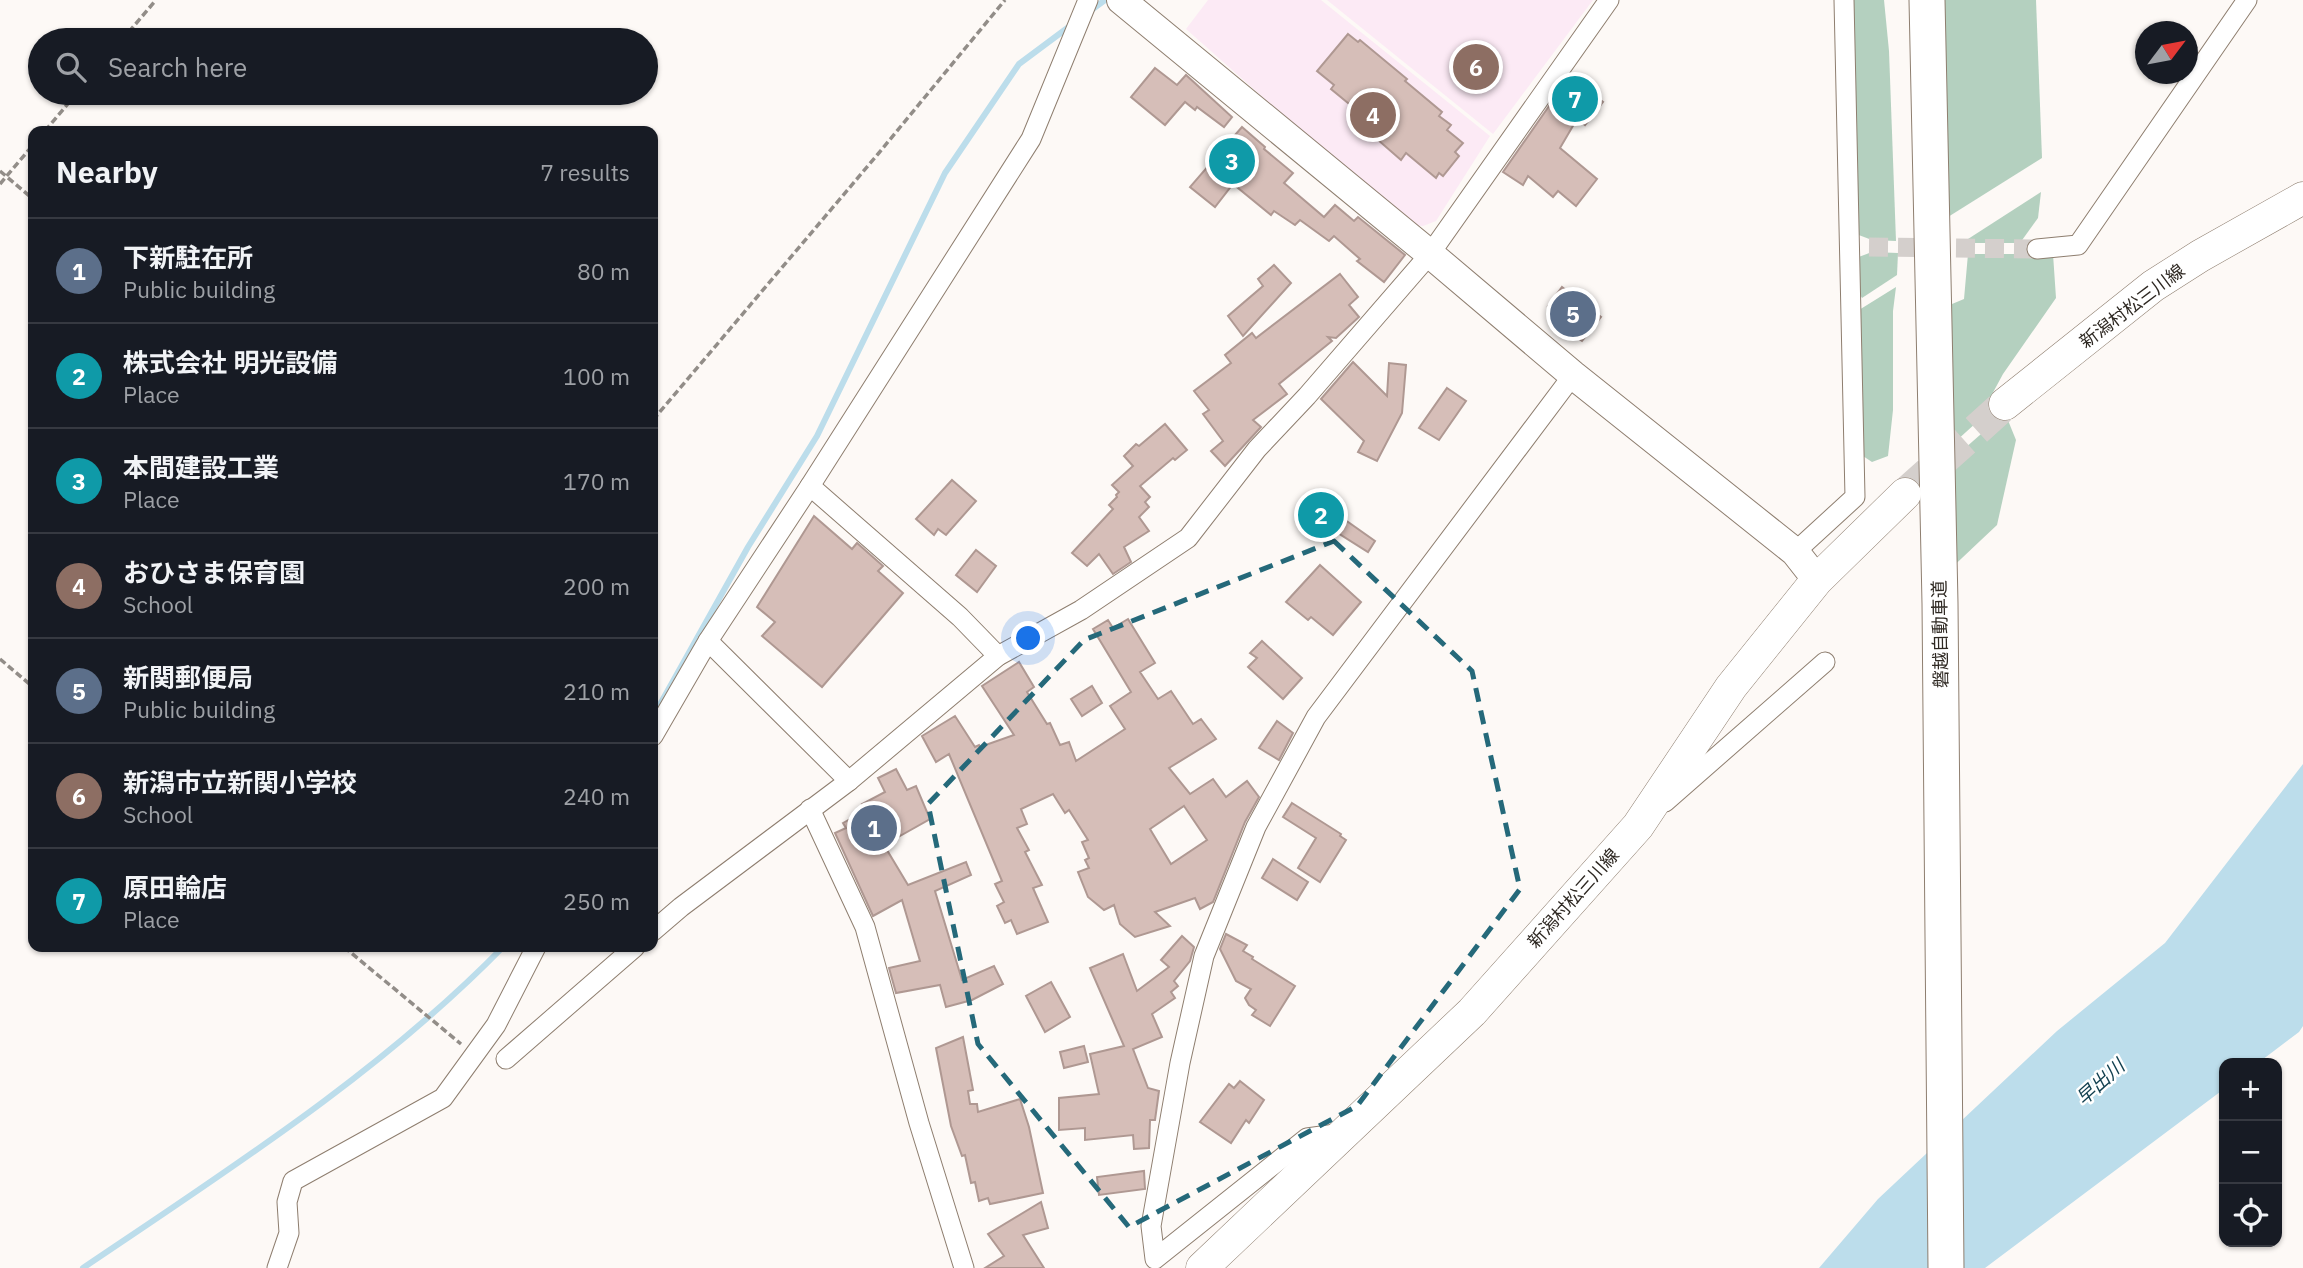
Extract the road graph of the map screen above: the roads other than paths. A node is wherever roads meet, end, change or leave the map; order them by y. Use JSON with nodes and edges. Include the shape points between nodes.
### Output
{"nodes":[{"id":1,"x":1088,"y":0,"type":"edge"},
{"id":2,"x":1121,"y":0,"type":"edge"},
{"id":3,"x":1609,"y":0,"type":"edge"},
{"id":4,"x":1844,"y":0,"type":"edge"},
{"id":5,"x":1927,"y":0,"type":"edge"},
{"id":6,"x":2247,"y":0,"type":"edge"},
{"id":7,"x":2303,"y":198,"type":"edge"},
{"id":8,"x":2037,"y":248,"type":"tunnel mouth"},
{"id":9,"x":1430,"y":254,"type":"junction"},
{"id":10,"x":1573,"y":375,"type":"junction"},
{"id":11,"x":2006,"y":404,"type":"tunnel mouth"},
{"id":12,"x":810,"y":486,"type":"junction"},
{"id":13,"x":1905,"y":494,"type":"tunnel mouth"},
{"id":14,"x":1795,"y":552,"type":"junction"},
{"id":15,"x":1817,"y":580,"type":"junction"},
{"id":16,"x":708,"y":641,"type":"junction"},
{"id":17,"x":998,"y":656,"type":"junction"},
{"id":18,"x":1825,"y":662,"type":"dead end"},
{"id":19,"x":658,"y":727,"type":"edge"},
{"id":20,"x":849,"y":780,"type":"junction"},
{"id":21,"x":810,"y":809,"type":"junction"},
{"id":22,"x":1638,"y":826,"type":"junction"},
{"id":23,"x":658,"y":927,"type":"edge"},
{"id":24,"x":533,"y":952,"type":"edge"},
{"id":25,"x":629,"y":952,"type":"edge"},
{"id":26,"x":506,"y":1059,"type":"dead end"},
{"id":27,"x":1344,"y":1133,"type":"junction"},
{"id":28,"x":1150,"y":1263,"type":"edge"},
{"id":29,"x":278,"y":1268,"type":"edge"},
{"id":30,"x":964,"y":1268,"type":"edge"},
{"id":31,"x":1202,"y":1268,"type":"edge"},
{"id":32,"x":1946,"y":1268,"type":"edge"}],
"edges":[{"from":1,"to":12,"type":"street","via":[[1031,139]]},
{"from":2,"to":9,"type":"street"},
{"from":3,"to":9,"type":"street"},
{"from":4,"to":14,"type":"street","via":[[1860,247],[1856,497]]},
{"from":5,"to":32,"type":"highway","name":"磐越自動車道","via":[[1940,603]]},
{"from":6,"to":8,"type":"street","via":[[2078,245]]},
{"from":7,"to":11,"type":"main road","name":"新潟村松三川線","via":[[2153,286]]},
{"from":9,"to":10,"type":"street"},
{"from":9,"to":17,"type":"street","via":[[1257,449],[1188,538],[1081,610]]},
{"from":10,"to":14,"type":"street"},
{"from":10,"to":28,"type":"street","via":[[1316,717],[1256,827],[1204,956],[1151,1226]]},
{"from":12,"to":16,"type":"street"},
{"from":12,"to":17,"type":"street"},
{"from":13,"to":15,"type":"main road","name":"新潟村松三川線"},
{"from":14,"to":15,"type":"street"},
{"from":15,"to":22,"type":"main road","name":"新潟村松三川線","via":[[1731,687]]},
{"from":16,"to":19,"type":"street"},
{"from":16,"to":20,"type":"street"},
{"from":17,"to":20,"type":"street"},
{"from":18,"to":22,"type":"street"},
{"from":20,"to":21,"type":"street"},
{"from":21,"to":23,"type":"street"},
{"from":21,"to":30,"type":"street","via":[[865,927]]},
{"from":22,"to":27,"type":"main road","name":"新潟村松三川線","via":[[1472,1012]]},
{"from":24,"to":29,"type":"street","via":[[496,1025],[443,1098],[293,1181],[287,1202],[289,1233]]},
{"from":25,"to":26,"type":"street"},
{"from":27,"to":28,"type":"street","via":[[1307,1138]]},
{"from":27,"to":31,"type":"main road","name":"新潟村松三川線"}]}
